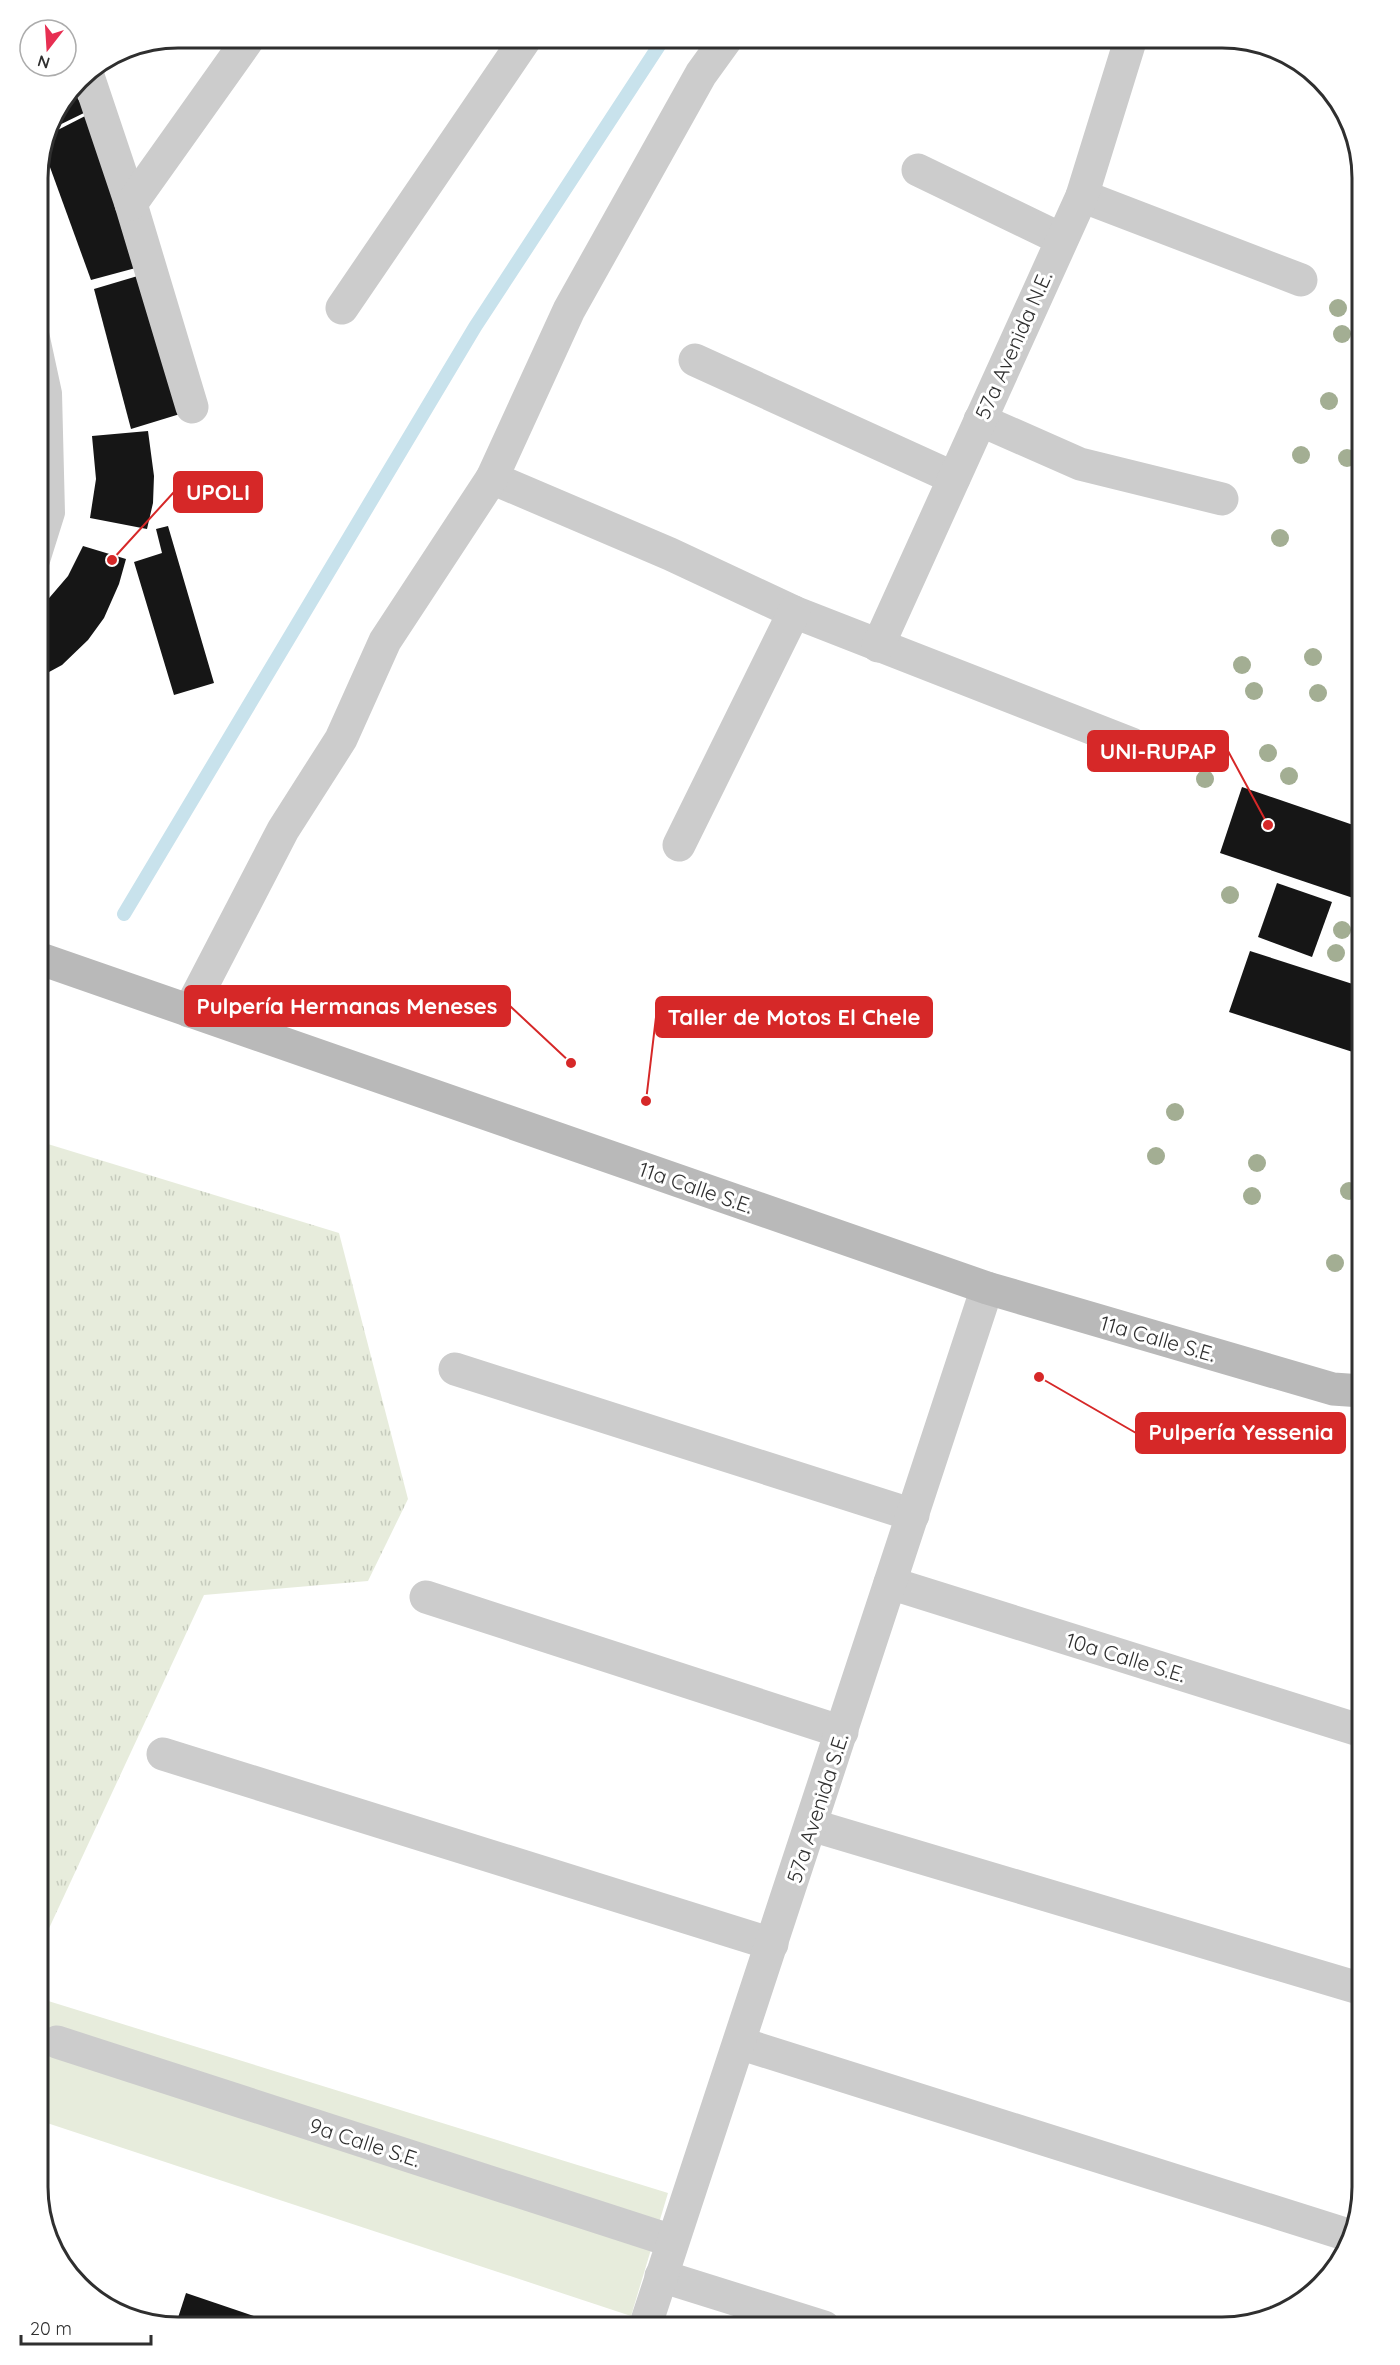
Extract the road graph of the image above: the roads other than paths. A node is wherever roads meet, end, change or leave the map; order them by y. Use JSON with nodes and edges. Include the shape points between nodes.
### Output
{"nodes":[{"id":1,"x":242,"y":48,"type":"edge"},
{"id":2,"x":519,"y":48,"type":"edge"},
{"id":3,"x":720,"y":48,"type":"edge"},
{"id":4,"x":1128,"y":48,"type":"edge"},
{"id":5,"x":90,"y":82,"type":"edge"},
{"id":6,"x":918,"y":170,"type":"dead end"},
{"id":7,"x":1082,"y":196,"type":"junction"},
{"id":8,"x":130,"y":204,"type":"junction"},
{"id":9,"x":1061,"y":239,"type":"junction"},
{"id":10,"x":1301,"y":280,"type":"dead end"},
{"id":11,"x":342,"y":308,"type":"dead end"},
{"id":12,"x":695,"y":360,"type":"dead end"},
{"id":13,"x":48,"y":379,"type":"edge"},
{"id":14,"x":192,"y":407,"type":"dead end"},
{"id":15,"x":980,"y":420,"type":"junction"},
{"id":16,"x":492,"y":478,"type":"junction"},
{"id":17,"x":954,"y":478,"type":"junction"},
{"id":18,"x":1222,"y":499,"type":"dead end"},
{"id":19,"x":48,"y":532,"type":"edge"},
{"id":20,"x":794,"y":612,"type":"junction"},
{"id":21,"x":878,"y":646,"type":"junction"},
{"id":22,"x":1132,"y":744,"type":"dead end"},
{"id":23,"x":679,"y":845,"type":"dead end"},
{"id":24,"x":48,"y":962,"type":"edge"},
{"id":25,"x":189,"y":1011,"type":"junction"},
{"id":26,"x":987,"y":1288,"type":"junction"},
{"id":27,"x":455,"y":1369,"type":"dead end"},
{"id":28,"x":1352,"y":1390,"type":"edge"},
{"id":29,"x":913,"y":1515,"type":"junction"},
{"id":30,"x":891,"y":1583,"type":"junction"},
{"id":31,"x":426,"y":1597,"type":"dead end"},
{"id":32,"x":1352,"y":1728,"type":"edge"},
{"id":33,"x":842,"y":1732,"type":"junction"},
{"id":34,"x":163,"y":1754,"type":"dead end"},
{"id":35,"x":811,"y":1825,"type":"junction"},
{"id":36,"x":772,"y":1944,"type":"junction"},
{"id":37,"x":1352,"y":1986,"type":"edge"},
{"id":38,"x":57,"y":2042,"type":"dead end"},
{"id":39,"x":739,"y":2043,"type":"junction"},
{"id":40,"x":1343,"y":2233,"type":"edge"},
{"id":41,"x":672,"y":2241,"type":"junction"},
{"id":42,"x":661,"y":2276,"type":"junction"},
{"id":43,"x":648,"y":2317,"type":"edge"},
{"id":44,"x":792,"y":2317,"type":"edge"}],
"edges":[{"from":1,"to":8,"type":"street"},
{"from":2,"to":11,"type":"street"},
{"from":3,"to":16,"type":"street","via":[[701,74],[569,310]]},
{"from":4,"to":7,"type":"street","name":"57a Avenida N.E."},
{"from":5,"to":8,"type":"street"},
{"from":6,"to":9,"type":"street"},
{"from":7,"to":9,"type":"street","name":"57a Avenida N.E."},
{"from":7,"to":10,"type":"street"},
{"from":8,"to":14,"type":"street"},
{"from":9,"to":15,"type":"street","name":"57a Avenida N.E."},
{"from":12,"to":17,"type":"street"},
{"from":13,"to":19,"type":"lane","via":[[54,513]]},
{"from":15,"to":17,"type":"street","name":"57a Avenida N.E."},
{"from":15,"to":18,"type":"street","via":[[1080,464]]},
{"from":16,"to":20,"type":"street"},
{"from":16,"to":25,"type":"street","via":[[385,641],[341,739],[283,830]]},
{"from":17,"to":21,"type":"street","name":"57a Avenida N.E."},
{"from":20,"to":21,"type":"street"},
{"from":20,"to":23,"type":"street"},
{"from":21,"to":22,"type":"street"},
{"from":24,"to":25,"type":"street","name":"11a Calle S.E."},
{"from":25,"to":26,"type":"street","name":"11a Calle S.E."},
{"from":26,"to":28,"type":"street","name":"11a Calle S.E.","via":[[1333,1389]]},
{"from":26,"to":29,"type":"street","name":"57a Avenida S.E."},
{"from":27,"to":29,"type":"street"},
{"from":29,"to":30,"type":"street","name":"57a Avenida S.E."},
{"from":30,"to":32,"type":"street","name":"10a Calle S.E."},
{"from":30,"to":33,"type":"street","name":"57a Avenida S.E."},
{"from":31,"to":33,"type":"street"},
{"from":33,"to":35,"type":"street","name":"57a Avenida S.E."},
{"from":34,"to":36,"type":"street"},
{"from":35,"to":36,"type":"street","name":"57a Avenida S.E."},
{"from":35,"to":37,"type":"street"},
{"from":36,"to":39,"type":"street","name":"57a Avenida S.E."},
{"from":38,"to":41,"type":"street","name":"9a Calle S.E."},
{"from":39,"to":40,"type":"street"},
{"from":39,"to":41,"type":"street","name":"57a Avenida S.E."},
{"from":41,"to":42,"type":"street","name":"57a Avenida S.E."},
{"from":42,"to":43,"type":"street","name":"57a Avenida S.E."},
{"from":42,"to":44,"type":"street"}]}
